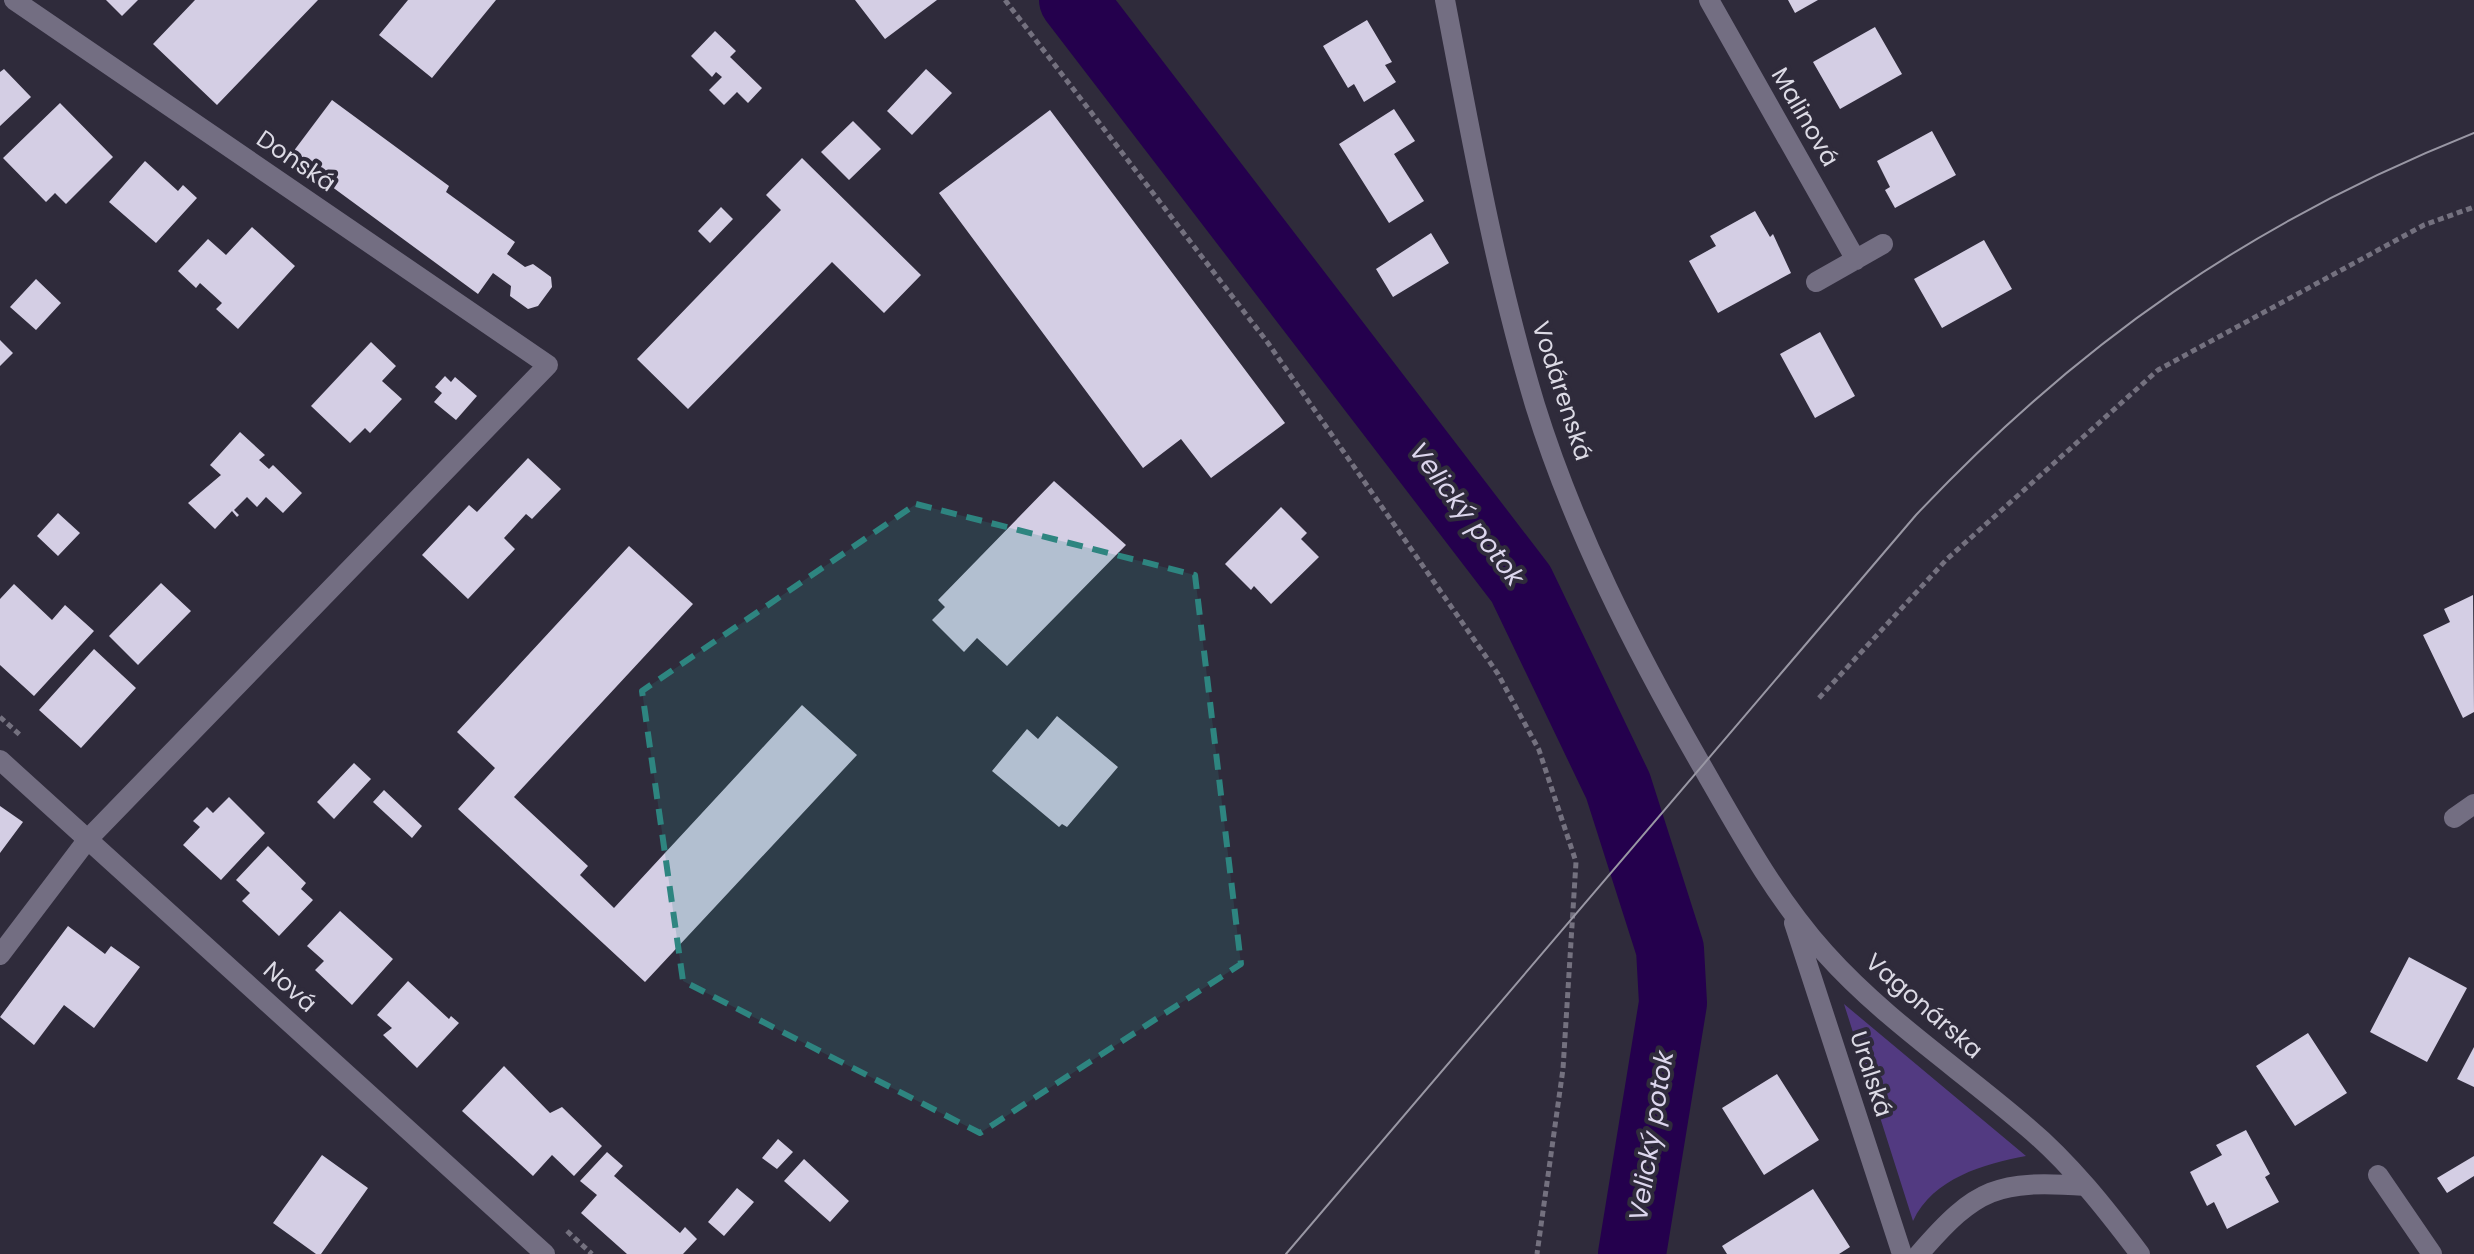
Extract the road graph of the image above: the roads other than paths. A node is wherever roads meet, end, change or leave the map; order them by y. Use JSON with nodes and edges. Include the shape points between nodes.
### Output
{"nodes":[{"id":1,"x":14,"y":0,"type":"edge"},
{"id":2,"x":1445,"y":0,"type":"edge"},
{"id":3,"x":1709,"y":0,"type":"edge"},
{"id":4,"x":1883,"y":244,"type":"dead end"},
{"id":5,"x":1856,"y":260,"type":"junction"},
{"id":6,"x":1816,"y":282,"type":"dead end"},
{"id":7,"x":0,"y":760,"type":"edge"},
{"id":8,"x":1705,"y":772,"type":"joint"},
{"id":9,"x":2474,"y":804,"type":"edge"},
{"id":10,"x":2454,"y":818,"type":"dead end"},
{"id":11,"x":88,"y":839,"type":"junction"},
{"id":12,"x":1790,"y":910,"type":"junction"},
{"id":13,"x":0,"y":955,"type":"edge"},
{"id":14,"x":2378,"y":1175,"type":"dead end"},
{"id":15,"x":2086,"y":1186,"type":"junction"},
{"id":16,"x":545,"y":1254,"type":"edge"},
{"id":17,"x":1902,"y":1254,"type":"edge"},
{"id":18,"x":1919,"y":1254,"type":"edge"},
{"id":19,"x":2140,"y":1254,"type":"edge"},
{"id":20,"x":2432,"y":1254,"type":"edge"}],
"edges":[{"from":1,"to":11,"type":"street","name":"Donská","via":[[548,365]]},
{"from":2,"to":8,"type":"street","name":"Vodárenská","via":[[1503,291],[1537,409],[1587,543],[1644,664]]},
{"from":3,"to":5,"type":"street","name":"Malinová"},
{"from":4,"to":5,"type":"street"},
{"from":5,"to":6,"type":"street"},
{"from":7,"to":11,"type":"street","name":"Nová"},
{"from":8,"to":12,"type":"street","name":"Vagonárska"},
{"from":9,"to":10,"type":"street"},
{"from":11,"to":13,"type":"street"},
{"from":11,"to":16,"type":"street","name":"Nová"},
{"from":12,"to":15,"type":"street","name":"Vagonárska","via":[[1856,985],[2031,1129]]},
{"from":12,"to":17,"type":"street","name":"Uralská"},
{"from":14,"to":20,"type":"street"},
{"from":15,"to":18,"type":"street","via":[[2031,1182],[1998,1188],[1960,1210]]},
{"from":15,"to":19,"type":"street","name":"Vagonárska"}]}
